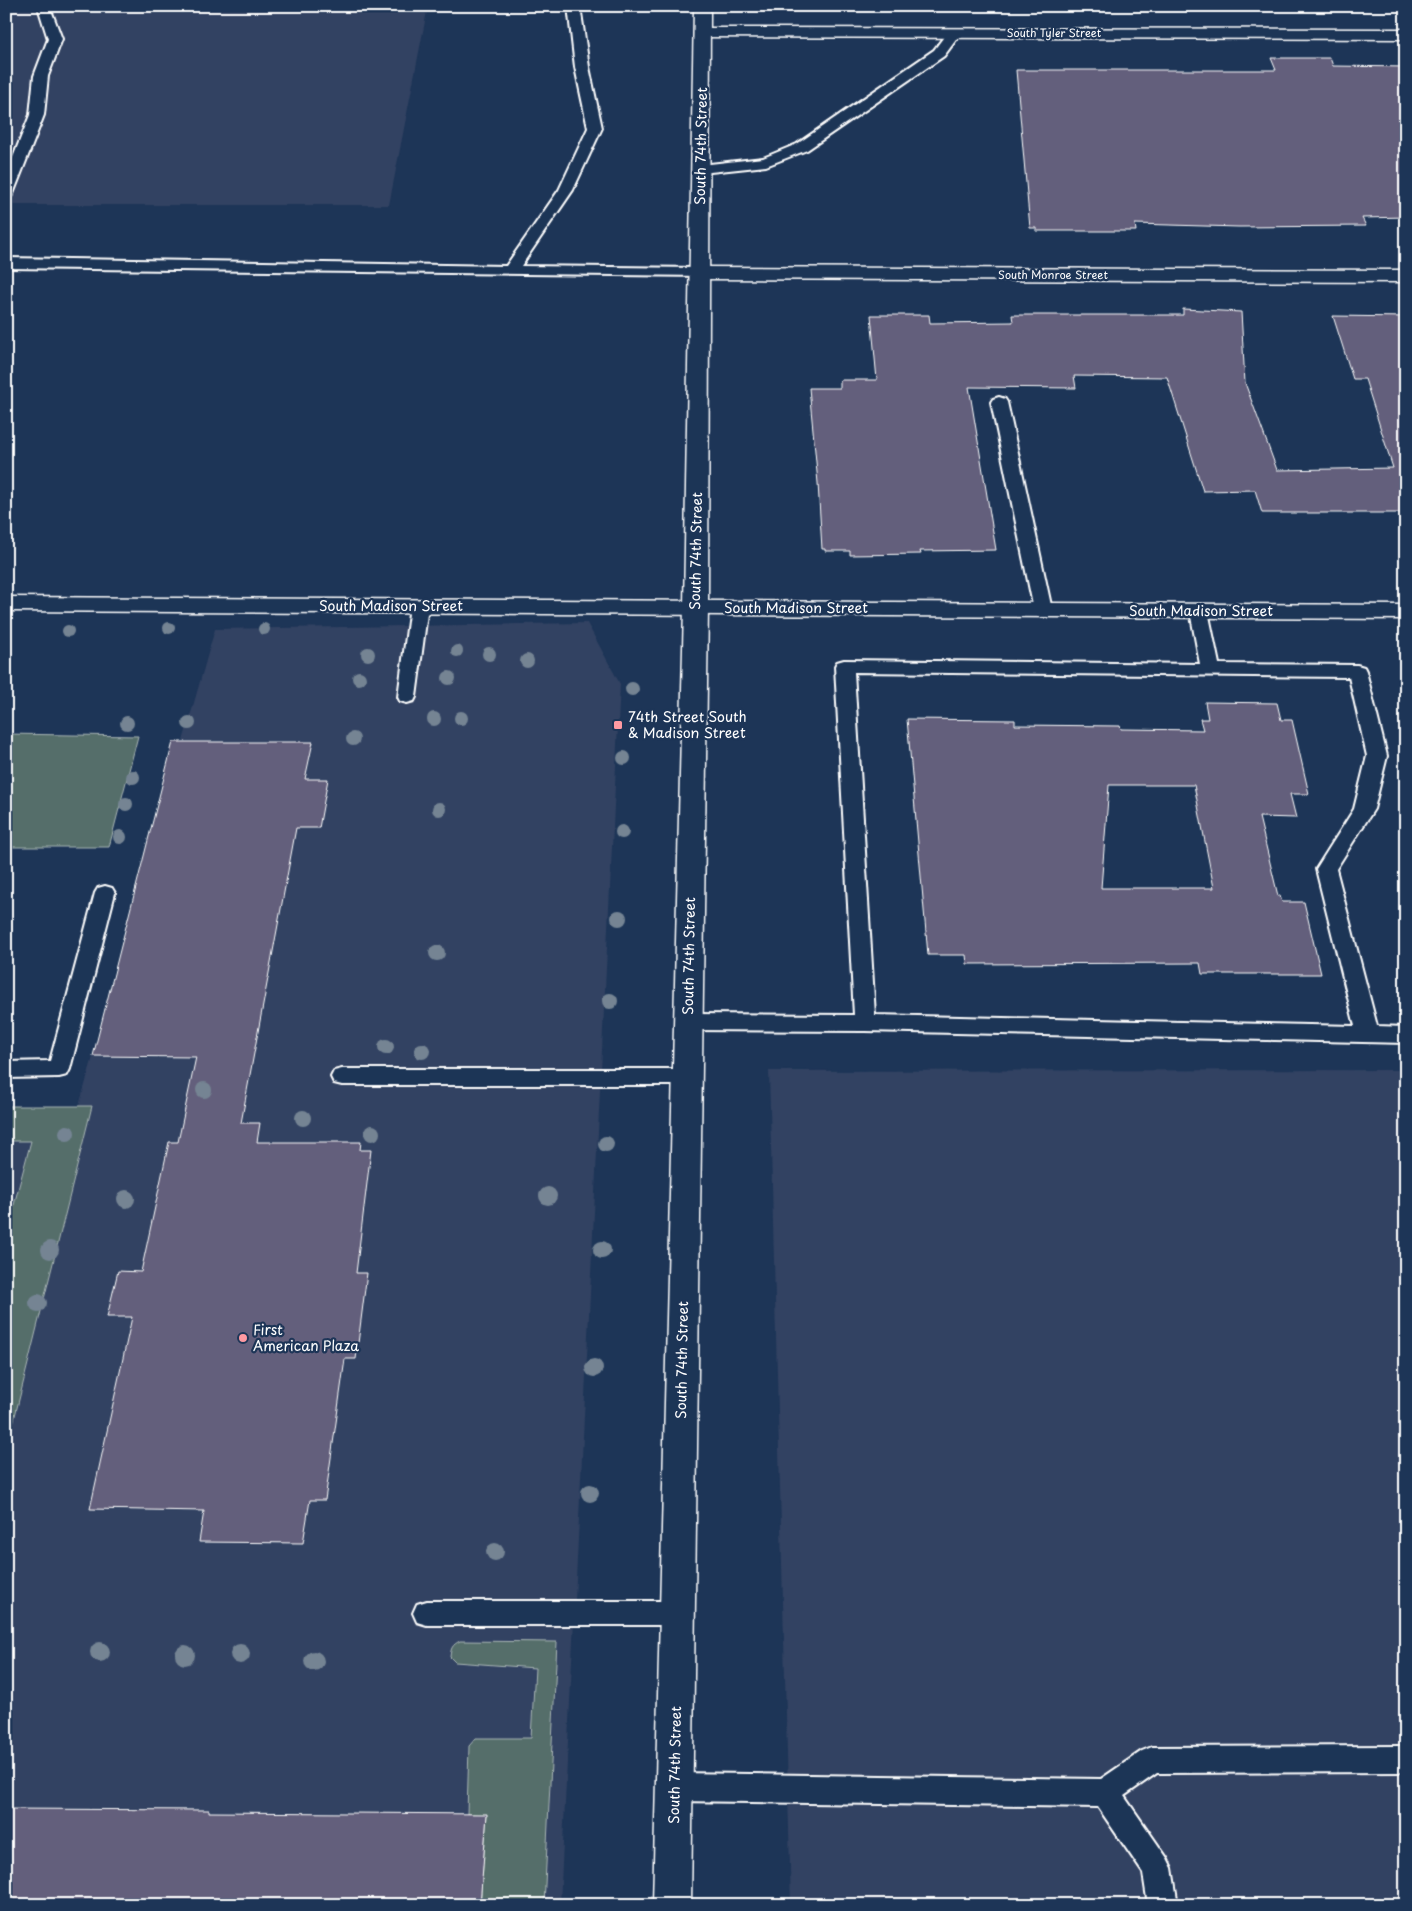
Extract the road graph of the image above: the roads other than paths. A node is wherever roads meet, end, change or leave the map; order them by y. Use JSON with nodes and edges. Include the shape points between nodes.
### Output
{"nodes":[{"id":1,"x":47,"y":6,"type":"edge"},
{"id":2,"x":574,"y":6,"type":"edge"},
{"id":3,"x":703,"y":20,"type":"edge"},
{"id":4,"x":954,"y":33,"type":"junction"},
{"id":5,"x":1406,"y":34,"type":"edge"},
{"id":6,"x":701,"y":169,"type":"junction"},
{"id":7,"x":6,"y":194,"type":"edge"},
{"id":8,"x":6,"y":263,"type":"edge"},
{"id":9,"x":511,"y":270,"type":"junction"},
{"id":10,"x":700,"y":273,"type":"junction"},
{"id":11,"x":1406,"y":276,"type":"edge"},
{"id":12,"x":999,"y":402,"type":"dead end"},
{"id":13,"x":6,"y":604,"type":"edge"},
{"id":14,"x":419,"y":606,"type":"junction"},
{"id":15,"x":696,"y":607,"type":"junction"},
{"id":16,"x":1043,"y":610,"type":"junction"},
{"id":17,"x":1199,"y":611,"type":"junction"},
{"id":18,"x":1406,"y":612,"type":"edge"},
{"id":19,"x":1210,"y":668,"type":"junction"},
{"id":20,"x":407,"y":697,"type":"dead end"},
{"id":21,"x":105,"y":893,"type":"dead end"},
{"id":22,"x":688,"y":1022,"type":"junction"},
{"id":23,"x":865,"y":1023,"type":"junction"},
{"id":24,"x":1368,"y":1034,"type":"junction"},
{"id":25,"x":1406,"y":1035,"type":"edge"},
{"id":26,"x":6,"y":1070,"type":"edge"},
{"id":27,"x":342,"y":1076,"type":"dead end"},
{"id":28,"x":688,"y":1078,"type":"junction"},
{"id":29,"x":427,"y":1613,"type":"dead end"},
{"id":30,"x":677,"y":1613,"type":"junction"},
{"id":31,"x":1406,"y":1759,"type":"edge"},
{"id":32,"x":674,"y":1787,"type":"junction"},
{"id":33,"x":1105,"y":1793,"type":"junction"},
{"id":34,"x":672,"y":1905,"type":"edge"},
{"id":35,"x":1163,"y":1905,"type":"edge"}],
"edges":[{"from":1,"to":7,"type":"lane","via":[[44,10],[55,39],[41,76],[37,116]]},
{"from":2,"to":9,"type":"lane","via":[[595,128],[566,190]]},
{"from":3,"to":4,"type":"street","name":"South Tyler Street"},
{"from":3,"to":6,"type":"street","name":"South 74th Street"},
{"from":4,"to":5,"type":"street","name":"South Tyler Street"},
{"from":4,"to":6,"type":"lane","via":[[939,53],[802,147],[766,162]]},
{"from":6,"to":10,"type":"street","name":"South 74th Street"},
{"from":8,"to":9,"type":"lane"},
{"from":9,"to":10,"type":"lane"},
{"from":10,"to":11,"type":"street","name":"South Monroe Street"},
{"from":10,"to":15,"type":"street","name":"South 74th Street"},
{"from":12,"to":16,"type":"lane"},
{"from":13,"to":14,"type":"street","name":"South Madison Street"},
{"from":14,"to":15,"type":"street","name":"South Madison Street"},
{"from":14,"to":20,"type":"lane"},
{"from":15,"to":16,"type":"street","name":"South Madison Street"},
{"from":15,"to":22,"type":"street","name":"South 74th Street"},
{"from":16,"to":17,"type":"street","name":"South Madison Street"},
{"from":17,"to":18,"type":"street","name":"South Madison Street"},
{"from":17,"to":19,"type":"lane"},
{"from":19,"to":23,"type":"lane","via":[[844,666]]},
{"from":19,"to":24,"type":"lane","via":[[1357,671],[1377,756],[1364,809],[1326,869]]},
{"from":21,"to":26,"type":"lane","via":[[59,1069]]},
{"from":22,"to":23,"type":"lane"},
{"from":22,"to":28,"type":"street","name":"South 74th Street"},
{"from":23,"to":24,"type":"lane"},
{"from":24,"to":25,"type":"lane"},
{"from":27,"to":28,"type":"lane"},
{"from":28,"to":30,"type":"street","name":"South 74th Street"},
{"from":29,"to":30,"type":"lane"},
{"from":30,"to":32,"type":"street","name":"South 74th Street"},
{"from":31,"to":33,"type":"lane","via":[[1152,1760]]},
{"from":32,"to":33,"type":"lane"},
{"from":32,"to":34,"type":"street","name":"South 74th Street"},
{"from":33,"to":35,"type":"lane","via":[[1158,1868]]}]}
